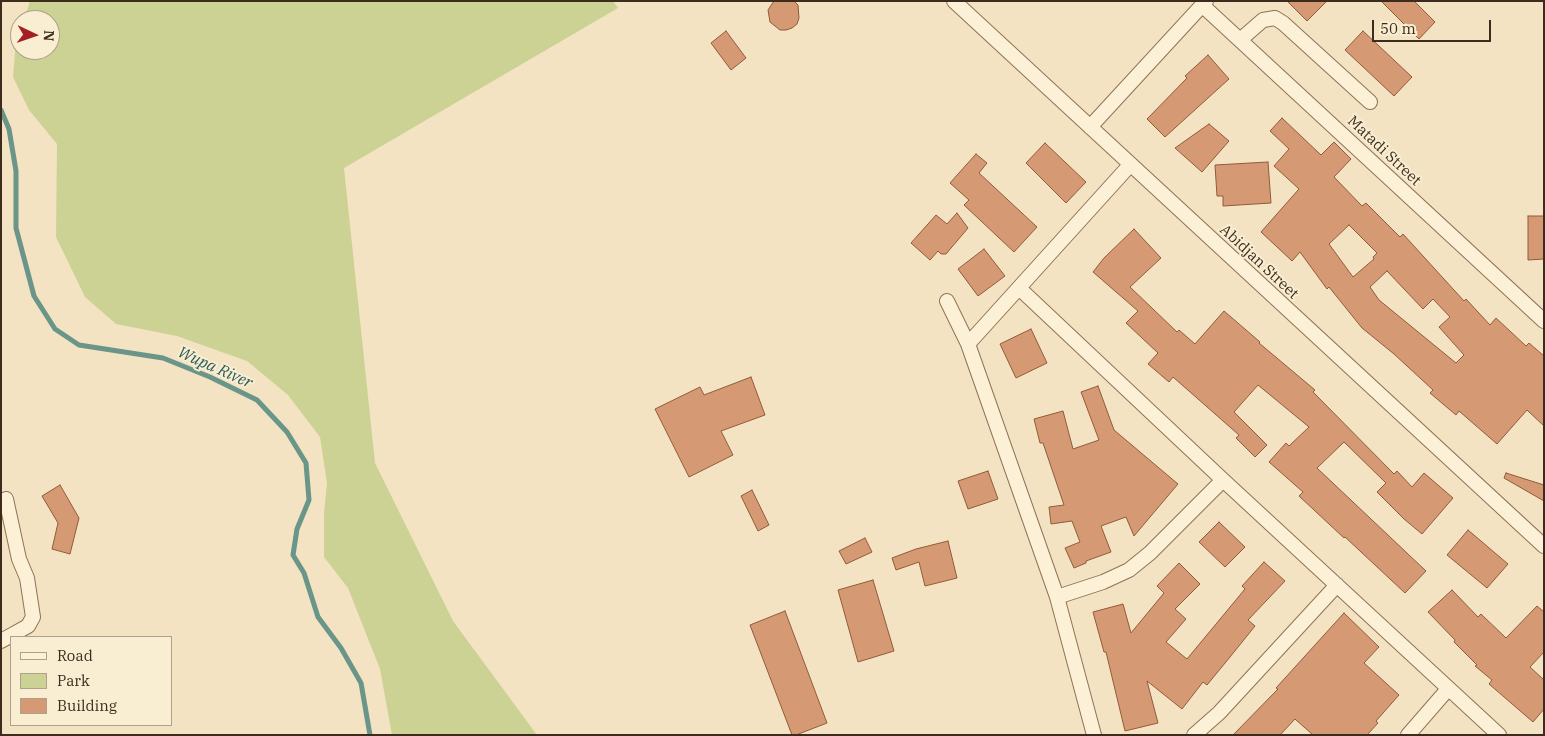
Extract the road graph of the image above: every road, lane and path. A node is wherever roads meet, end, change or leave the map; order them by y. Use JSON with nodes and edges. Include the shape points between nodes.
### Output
{"nodes":[{"id":1,"x":954,"y":1,"type":"edge"},
{"id":2,"x":1204,"y":3,"type":"edge"},
{"id":3,"x":1240,"y":40,"type":"junction"},
{"id":4,"x":1370,"y":102,"type":"dead end"},
{"id":5,"x":1090,"y":127,"type":"junction"},
{"id":6,"x":1130,"y":166,"type":"junction"},
{"id":7,"x":1019,"y":288,"type":"junction"},
{"id":8,"x":946,"y":301,"type":"dead end"},
{"id":9,"x":1544,"y":321,"type":"edge"},
{"id":10,"x":968,"y":344,"type":"junction"},
{"id":11,"x":1223,"y":480,"type":"junction"},
{"id":12,"x":6,"y":499,"type":"dead end"},
{"id":13,"x":1544,"y":546,"type":"edge"},
{"id":14,"x":1336,"y":585,"type":"junction"},
{"id":15,"x":1057,"y":597,"type":"junction"},
{"id":16,"x":11,"y":636,"type":"edge"},
{"id":17,"x":1448,"y":689,"type":"junction"},
{"id":18,"x":1094,"y":735,"type":"edge"},
{"id":19,"x":1194,"y":735,"type":"edge"},
{"id":20,"x":1408,"y":735,"type":"edge"},
{"id":21,"x":1499,"y":735,"type":"edge"}],
"edges":[{"from":1,"to":5,"type":"street","name":"Abidjan Street"},
{"from":2,"to":3,"type":"street","name":"Matadi Street"},
{"from":2,"to":5,"type":"street"},
{"from":3,"to":4,"type":"street","via":[[1264,20],[1275,18]]},
{"from":3,"to":9,"type":"street","name":"Matadi Street"},
{"from":5,"to":6,"type":"street","name":"Abidjan Street"},
{"from":6,"to":7,"type":"street"},
{"from":6,"to":13,"type":"street","name":"Abidjan Street"},
{"from":7,"to":10,"type":"street"},
{"from":7,"to":11,"type":"street"},
{"from":8,"to":10,"type":"street"},
{"from":10,"to":15,"type":"street"},
{"from":11,"to":14,"type":"street"},
{"from":11,"to":15,"type":"street","via":[[1129,570]]},
{"from":12,"to":16,"type":"street","via":[[19,559],[27,578],[33,617],[28,626]]},
{"from":14,"to":17,"type":"street"},
{"from":14,"to":19,"type":"street","via":[[1219,713]]},
{"from":15,"to":18,"type":"street"},
{"from":17,"to":20,"type":"street"},
{"from":17,"to":21,"type":"street"}]}
